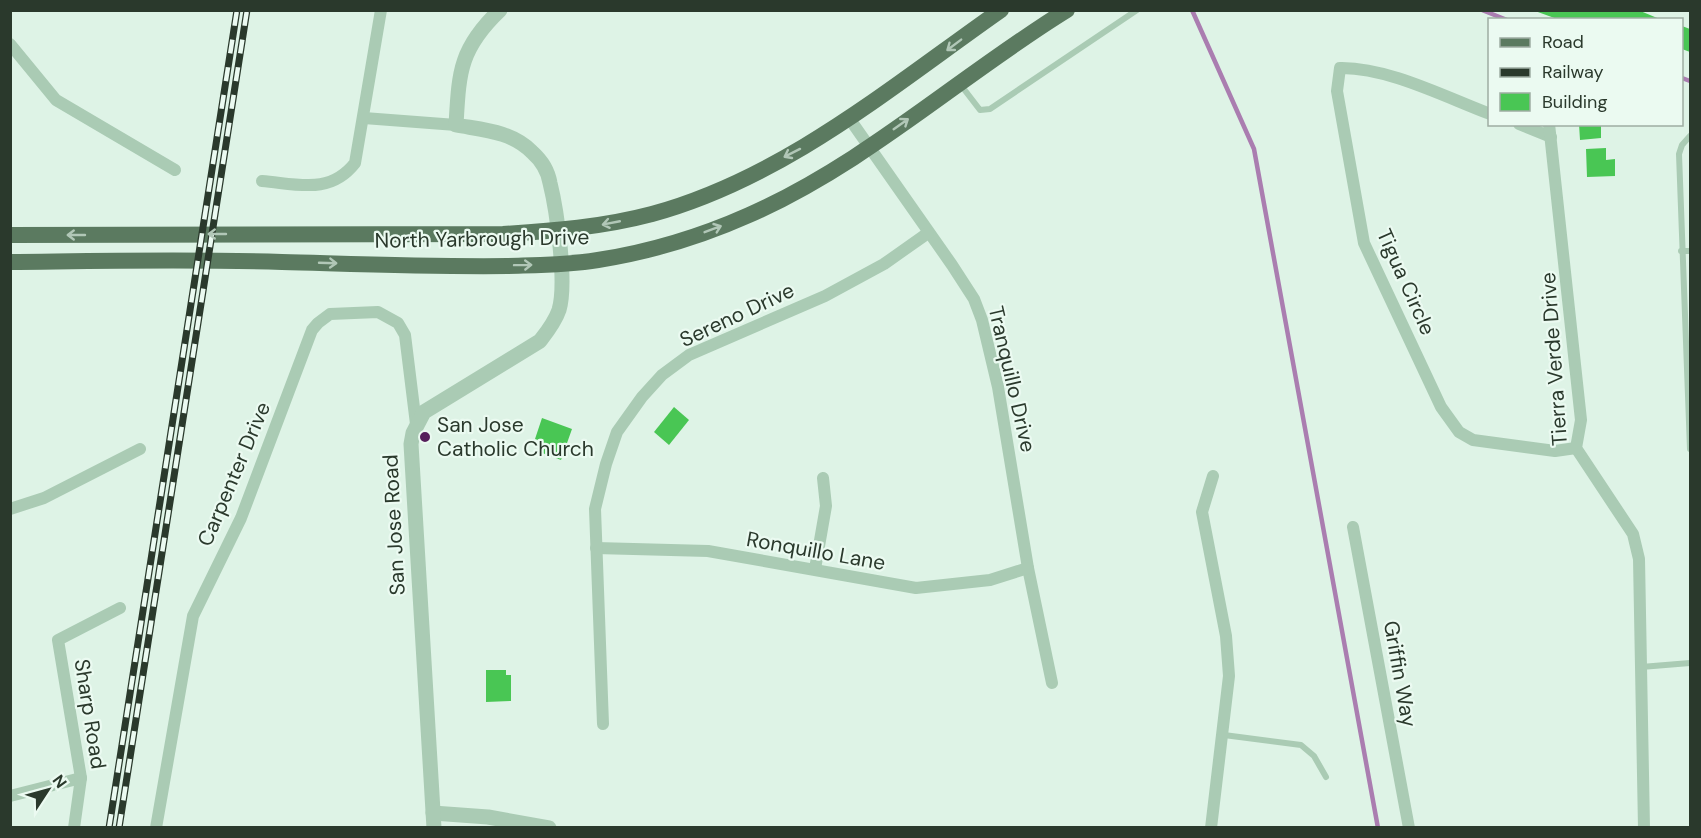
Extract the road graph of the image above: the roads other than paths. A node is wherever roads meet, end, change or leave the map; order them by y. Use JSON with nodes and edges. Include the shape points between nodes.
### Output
{"nodes":[{"id":1,"x":381,"y":10,"type":"edge"},
{"id":2,"x":500,"y":10,"type":"edge"},
{"id":3,"x":1001,"y":10,"type":"edge"},
{"id":4,"x":1067,"y":10,"type":"edge"},
{"id":5,"x":1137,"y":10,"type":"edge"},
{"id":6,"x":10,"y":44,"type":"edge"},
{"id":7,"x":959,"y":83,"type":"junction"},
{"id":8,"x":1488,"y":113,"type":"edge"},
{"id":9,"x":364,"y":118,"type":"junction"},
{"id":10,"x":849,"y":118,"type":"junction"},
{"id":11,"x":456,"y":125,"type":"junction"},
{"id":12,"x":1528,"y":126,"type":"edge"},
{"id":13,"x":1550,"y":131,"type":"edge"},
{"id":14,"x":1690,"y":136,"type":"edge"},
{"id":15,"x":870,"y":145,"type":"junction"},
{"id":16,"x":175,"y":170,"type":"dead end"},
{"id":17,"x":262,"y":181,"type":"dead end"},
{"id":18,"x":557,"y":231,"type":"junction"},
{"id":19,"x":928,"y":233,"type":"junction"},
{"id":20,"x":10,"y":235,"type":"edge"},
{"id":21,"x":1681,"y":251,"type":"junction"},
{"id":22,"x":1690,"y":251,"type":"edge"},
{"id":23,"x":10,"y":262,"type":"edge"},
{"id":24,"x":560,"y":264,"type":"junction"},
{"id":25,"x":1682,"y":264,"type":"junction"},
{"id":26,"x":1690,"y":264,"type":"edge"},
{"id":27,"x":416,"y":424,"type":"junction"},
{"id":28,"x":1576,"y":448,"type":"junction"},
{"id":29,"x":140,"y":449,"type":"dead end"},
{"id":30,"x":1690,"y":449,"type":"edge"},
{"id":31,"x":1213,"y":476,"type":"dead end"},
{"id":32,"x":823,"y":478,"type":"dead end"},
{"id":33,"x":10,"y":509,"type":"edge"},
{"id":34,"x":1353,"y":527,"type":"dead end"},
{"id":35,"x":596,"y":548,"type":"junction"},
{"id":36,"x":1028,"y":568,"type":"junction"},
{"id":37,"x":815,"y":569,"type":"junction"},
{"id":38,"x":120,"y":608,"type":"dead end"},
{"id":39,"x":1690,"y":663,"type":"edge"},
{"id":40,"x":1641,"y":667,"type":"junction"},
{"id":41,"x":1052,"y":683,"type":"dead end"},
{"id":42,"x":603,"y":724,"type":"dead end"},
{"id":43,"x":1224,"y":735,"type":"junction"},
{"id":44,"x":1326,"y":777,"type":"dead end"},
{"id":45,"x":81,"y":778,"type":"junction"},
{"id":46,"x":10,"y":796,"type":"edge"},
{"id":47,"x":434,"y":820,"type":"edge"},
{"id":48,"x":74,"y":828,"type":"edge"},
{"id":49,"x":156,"y":828,"type":"edge"},
{"id":50,"x":549,"y":828,"type":"edge"},
{"id":51,"x":1211,"y":828,"type":"edge"},
{"id":52,"x":1409,"y":828,"type":"edge"},
{"id":53,"x":1644,"y":828,"type":"edge"}],
"edges":[{"from":1,"to":9,"type":"street"},
{"from":2,"to":11,"type":"street","via":[[465,56],[459,72]]},
{"from":3,"to":10,"type":"main road","name":"North Yarbrough Drive","one_way":true},
{"from":4,"to":7,"type":"main road","name":"North Yarbrough Drive"},
{"from":5,"to":7,"type":"lane","via":[[990,109],[980,110]]},
{"from":6,"to":16,"type":"street","via":[[56,100]]},
{"from":15,"to":7,"type":"main road","name":"North Yarbrough Drive","one_way":true},
{"from":8,"to":28,"type":"street","name":"Tigua Circle","via":[[1381,74],[1340,68],[1337,92],[1364,243],[1441,407],[1460,432],[1473,440],[1556,451]]},
{"from":9,"to":11,"type":"street"},
{"from":9,"to":17,"type":"street","via":[[355,163],[332,183],[315,186]]},
{"from":10,"to":15,"type":"street","name":"Tranquillo Drive"},
{"from":10,"to":18,"type":"main road","name":"North Yarbrough Drive","one_way":true,"via":[[800,150],[695,199],[632,219]]},
{"from":11,"to":18,"type":"street","via":[[509,136],[533,153],[550,182]]},
{"from":12,"to":13,"type":"street"},
{"from":13,"to":28,"type":"street","name":"Tierra Verde Drive","via":[[1581,420]]},
{"from":14,"to":21,"type":"lane","via":[[1679,154]]},
{"from":15,"to":19,"type":"street","name":"Tranquillo Drive"},
{"from":24,"to":15,"type":"main road","name":"North Yarbrough Drive","one_way":true,"via":[[599,260],[701,234],[801,189]]},
{"from":18,"to":20,"type":"main road","name":"North Yarbrough Drive","one_way":true},
{"from":18,"to":24,"type":"street"},
{"from":19,"to":35,"type":"street","name":"Sereno Drive","via":[[884,264],[825,296],[714,343],[663,375],[617,432],[596,509]]},
{"from":19,"to":36,"type":"street","name":"Tranquillo Drive","via":[[974,299],[982,320],[1000,399]]},
{"from":21,"to":22,"type":"lane"},
{"from":21,"to":25,"type":"lane"},
{"from":23,"to":24,"type":"main road","name":"North Yarbrough Drive","one_way":true,"via":[[269,261],[467,267]]},
{"from":24,"to":27,"type":"street","via":[[559,311],[540,341],[434,405]]},
{"from":25,"to":26,"type":"lane"},
{"from":25,"to":30,"type":"lane"},
{"from":27,"to":47,"type":"street","name":"San Jose Road","via":[[411,444]]},
{"from":27,"to":49,"type":"street","name":"Carpenter Drive","via":[[405,335],[398,323],[378,312],[330,314],[318,323],[312,330],[241,518],[193,616]]},
{"from":28,"to":40,"type":"street","name":"Tierra Verde Drive","via":[[1633,534],[1639,559]]},
{"from":29,"to":33,"type":"street","via":[[44,498]]},
{"from":31,"to":43,"type":"street","via":[[1202,512],[1226,636],[1229,676]]},
{"from":32,"to":37,"type":"street","via":[[826,506]]},
{"from":34,"to":52,"type":"street","name":"Griffin Way"},
{"from":35,"to":37,"type":"street","name":"Ronquillo Lane","via":[[708,551]]},
{"from":35,"to":42,"type":"street","name":"Sereno Drive"},
{"from":36,"to":37,"type":"street","name":"Ronquillo Lane","via":[[990,580],[916,588]]},
{"from":36,"to":41,"type":"street","name":"Tranquillo Drive"},
{"from":38,"to":45,"type":"street","name":"Sharp Road","via":[[58,640]]},
{"from":39,"to":40,"type":"lane"},
{"from":40,"to":53,"type":"street","name":"Tierra Verde Drive"},
{"from":43,"to":44,"type":"lane","via":[[1301,745],[1314,756]]},
{"from":43,"to":51,"type":"street"},
{"from":45,"to":46,"type":"street"},
{"from":45,"to":48,"type":"street","name":"Sharp Road"},
{"from":47,"to":50,"type":"street","via":[[488,817]]}]}
